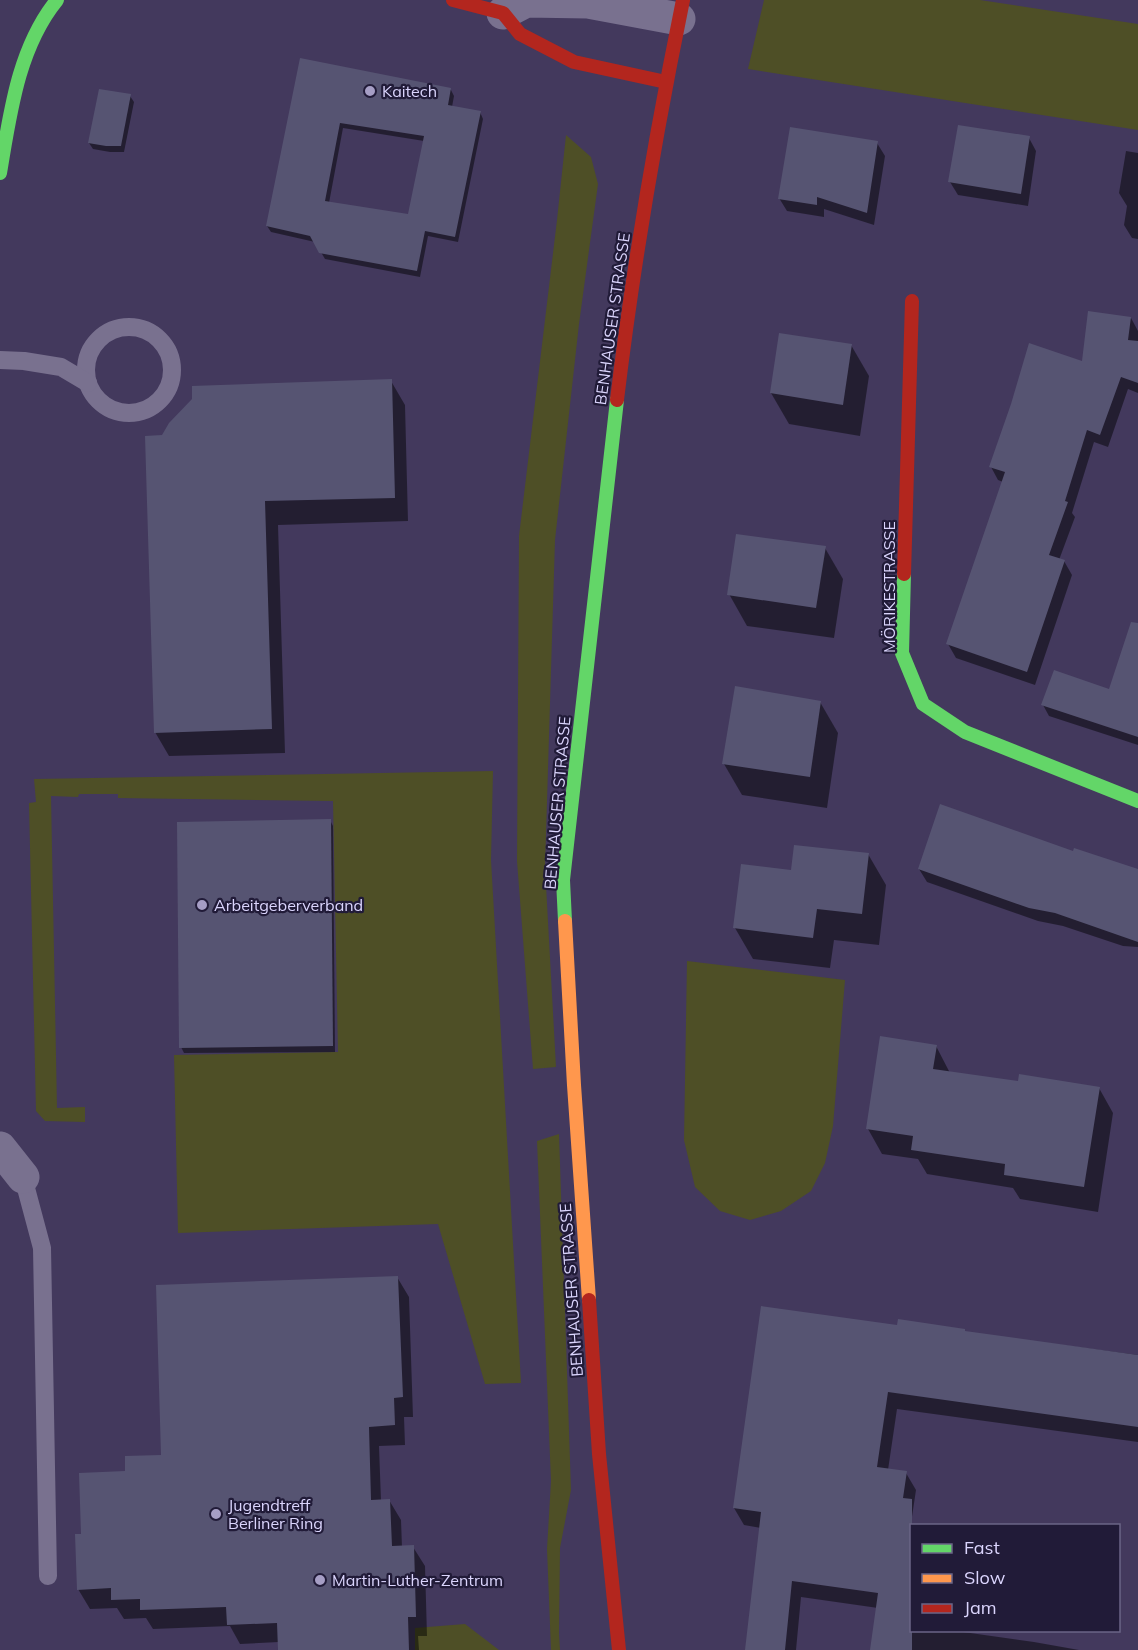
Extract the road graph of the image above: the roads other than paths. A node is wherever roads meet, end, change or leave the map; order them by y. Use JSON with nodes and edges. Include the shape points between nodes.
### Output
{"nodes":[{"id":1,"x":57,"y":0,"type":"edge"},
{"id":2,"x":457,"y":0,"type":"edge"},
{"id":3,"x":681,"y":9,"type":"edge"},
{"id":4,"x":503,"y":13,"type":"junction"},
{"id":5,"x":666,"y":82,"type":"junction"},
{"id":6,"x":0,"y":173,"type":"edge"},
{"id":7,"x":912,"y":301,"type":"dead end"},
{"id":8,"x":0,"y":360,"type":"edge"},
{"id":9,"x":87,"y":382,"type":"junction"},
{"id":10,"x":1138,"y":801,"type":"edge"},
{"id":11,"x":0,"y":1148,"type":"edge"},
{"id":12,"x":23,"y":1177,"type":"joint"},
{"id":13,"x":48,"y":1576,"type":"dead end"},
{"id":14,"x":619,"y":1650,"type":"edge"}],
"edges":[{"from":1,"to":6,"type":"main road","via":[[44,16],[28,49],[10,111]]},
{"from":2,"to":4,"type":"main road"},
{"from":3,"to":4,"type":"street","via":[[526,1]]},
{"from":3,"to":5,"type":"main road","name":"BENHAUSER STRASSE"},
{"from":4,"to":5,"type":"main road","via":[[520,34],[574,62]]},
{"from":5,"to":14,"type":"main road","name":"BENHAUSER STRASSE","via":[[625,334],[563,880],[598,1443]]},
{"from":7,"to":10,"type":"main road","name":"MÖRIKESTRASSE","via":[[902,653],[923,704],[965,732]]},
{"from":8,"to":9,"type":"lane","via":[[61,366]]},
{"from":9,"to":9,"type":"lane","via":[[102,404],[112,410],[137,413],[154,405],[168,391],[173,364],[168,350],[149,330],[120,327],[96,342],[89,354]]},
{"from":11,"to":12,"type":"street"},
{"from":12,"to":13,"type":"lane","via":[[42,1248]]}]}
